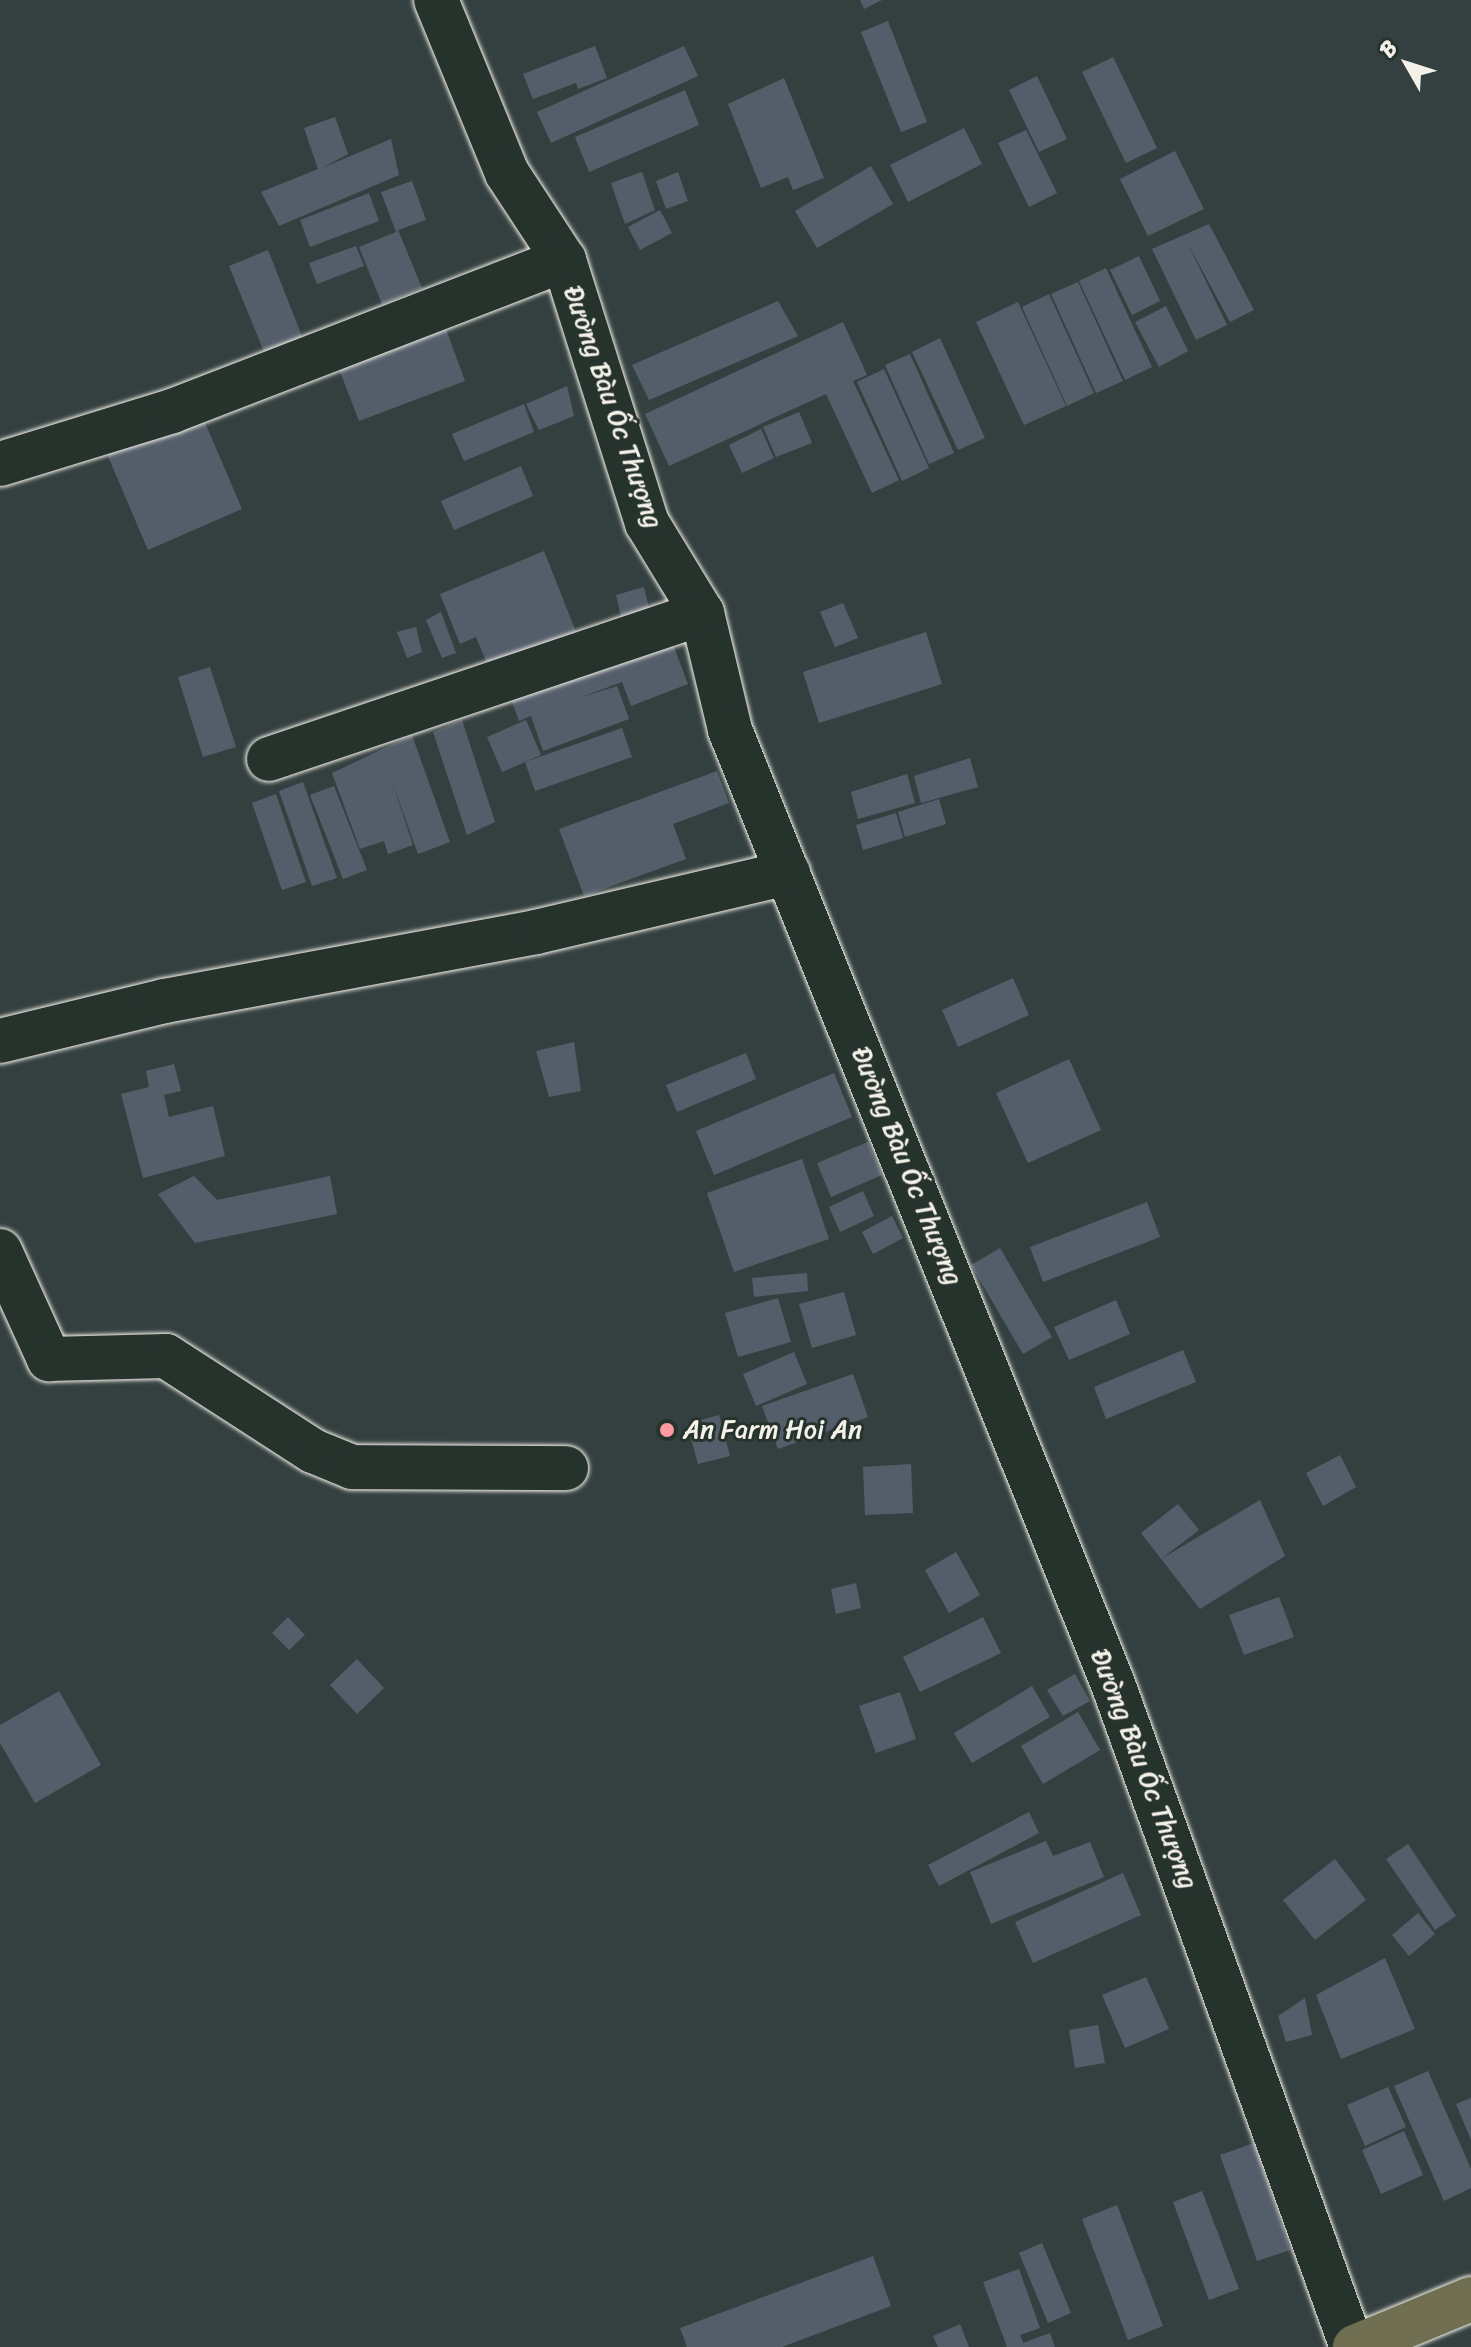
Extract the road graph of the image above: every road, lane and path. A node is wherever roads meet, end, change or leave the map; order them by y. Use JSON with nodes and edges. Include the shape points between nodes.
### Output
{"nodes":[{"id":1,"x":436,"y":0,"type":"edge"},
{"id":2,"x":564,"y":260,"type":"junction"},
{"id":3,"x":0,"y":464,"type":"edge"},
{"id":4,"x":702,"y":613,"type":"junction"},
{"id":5,"x":269,"y":759,"type":"dead end"},
{"id":6,"x":788,"y":873,"type":"junction"},
{"id":7,"x":0,"y":1041,"type":"edge"},
{"id":8,"x":0,"y":1251,"type":"edge"},
{"id":9,"x":566,"y":1468,"type":"dead end"},
{"id":10,"x":1471,"y":2299,"type":"edge"},
{"id":11,"x":1354,"y":2347,"type":"edge"}],
"edges":[{"from":1,"to":2,"type":"street","name":"Đường Bàu Ốc Thượng","via":[[507,173]]},
{"from":2,"to":3,"type":"street","via":[[172,411]]},
{"from":2,"to":4,"type":"street","name":"Đường Bàu Ốc Thượng","via":[[647,523]]},
{"from":4,"to":5,"type":"street"},
{"from":4,"to":6,"type":"street","name":"Đường Bàu Ốc Thượng","via":[[730,730]]},
{"from":6,"to":7,"type":"street","via":[[536,932],[164,1001]]},
{"from":6,"to":11,"type":"street","name":"Đường Bàu Ốc Thượng","via":[[1113,1684]]},
{"from":8,"to":9,"type":"street","via":[[49,1359],[166,1356],[313,1451],[352,1467]]},
{"from":10,"to":11,"type":"main road"}]}
